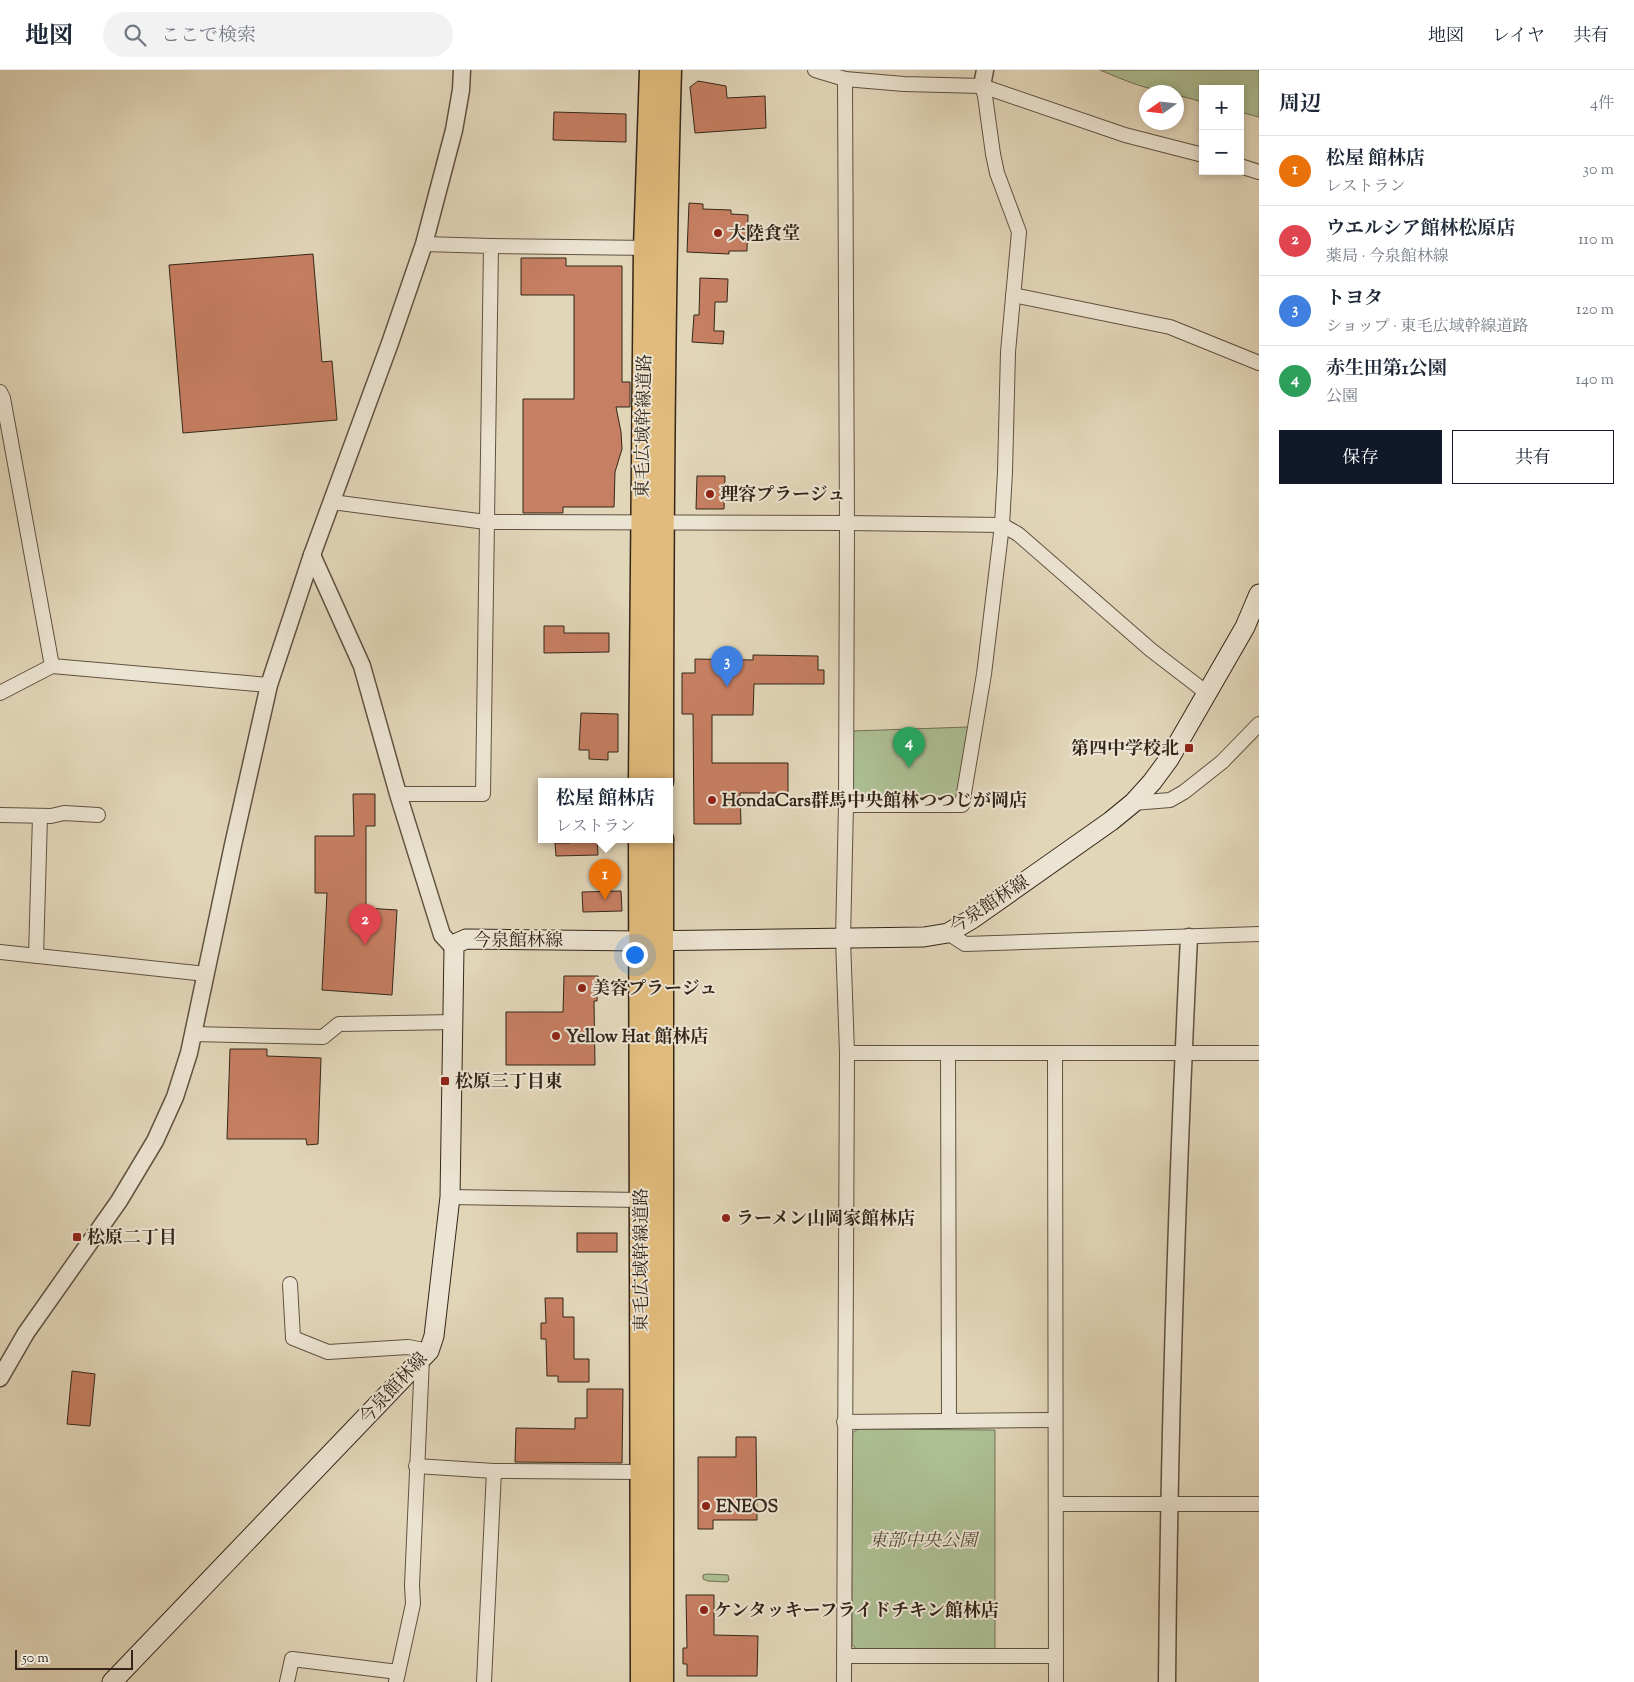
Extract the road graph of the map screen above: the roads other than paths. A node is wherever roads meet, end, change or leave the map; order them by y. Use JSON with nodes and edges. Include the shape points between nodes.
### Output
{"nodes":[{"id":1,"x":462,"y":70,"type":"edge"},
{"id":2,"x":651,"y":70,"type":"edge"},
{"id":3,"x":670,"y":70,"type":"edge"},
{"id":4,"x":815,"y":70,"type":"edge"},
{"id":5,"x":984,"y":78,"type":"edge"},
{"id":6,"x":845,"y":79,"type":"junction"},
{"id":7,"x":1199,"y":154,"type":"edge"},
{"id":8,"x":1244,"y":167,"type":"edge"},
{"id":9,"x":1259,"y":172,"type":"edge"},
{"id":10,"x":424,"y":244,"type":"junction"},
{"id":11,"x":492,"y":246,"type":"junction"},
{"id":12,"x":655,"y":248,"type":"junction"},
{"id":13,"x":1013,"y":295,"type":"junction"},
{"id":14,"x":1259,"y":363,"type":"edge"},
{"id":15,"x":0,"y":392,"type":"edge"},
{"id":16,"x":332,"y":502,"type":"junction"},
{"id":17,"x":486,"y":522,"type":"junction"},
{"id":18,"x":652,"y":522,"type":"junction"},
{"id":19,"x":847,"y":522,"type":"junction"},
{"id":20,"x":1002,"y":524,"type":"junction"},
{"id":21,"x":312,"y":555,"type":"junction"},
{"id":22,"x":1259,"y":594,"type":"edge"},
{"id":23,"x":52,"y":666,"type":"junction"},
{"id":24,"x":269,"y":686,"type":"junction"},
{"id":25,"x":0,"y":693,"type":"edge"},
{"id":26,"x":1207,"y":693,"type":"junction"},
{"id":27,"x":1259,"y":724,"type":"edge"},
{"id":28,"x":640,"y":778,"type":"edge"},
{"id":29,"x":662,"y":778,"type":"edge"},
{"id":30,"x":398,"y":794,"type":"junction"},
{"id":31,"x":1133,"y":804,"type":"junction"},
{"id":32,"x":846,"y":805,"type":"junction"},
{"id":33,"x":0,"y":815,"type":"edge"},
{"id":34,"x":98,"y":815,"type":"dead end"},
{"id":35,"x":40,"y":816,"type":"junction"},
{"id":36,"x":640,"y":843,"type":"edge"},
{"id":37,"x":662,"y":843,"type":"edge"},
{"id":38,"x":948,"y":933,"type":"junction"},
{"id":39,"x":1259,"y":934,"type":"edge"},
{"id":40,"x":1189,"y":937,"type":"junction"},
{"id":41,"x":843,"y":939,"type":"junction"},
{"id":42,"x":662,"y":940,"type":"junction"},
{"id":43,"x":639,"y":941,"type":"junction"},
{"id":44,"x":454,"y":948,"type":"junction"},
{"id":45,"x":0,"y":952,"type":"edge"},
{"id":46,"x":36,"y":956,"type":"junction"},
{"id":47,"x":206,"y":974,"type":"junction"},
{"id":48,"x":454,"y":1022,"type":"junction"},
{"id":49,"x":193,"y":1034,"type":"junction"},
{"id":50,"x":847,"y":1053,"type":"junction"},
{"id":51,"x":948,"y":1053,"type":"junction"},
{"id":52,"x":1055,"y":1053,"type":"junction"},
{"id":53,"x":1183,"y":1053,"type":"junction"},
{"id":54,"x":1259,"y":1053,"type":"edge"},
{"id":55,"x":450,"y":1197,"type":"junction"},
{"id":56,"x":641,"y":1200,"type":"junction"},
{"id":57,"x":290,"y":1284,"type":"dead end"},
{"id":58,"x":425,"y":1355,"type":"junction"},
{"id":59,"x":4,"y":1359,"type":"edge"},
{"id":60,"x":0,"y":1378,"type":"edge"},
{"id":61,"x":1054,"y":1420,"type":"junction"},
{"id":62,"x":950,"y":1421,"type":"junction"},
{"id":63,"x":844,"y":1422,"type":"junction"},
{"id":64,"x":416,"y":1466,"type":"junction"},
{"id":65,"x":494,"y":1471,"type":"junction"},
{"id":66,"x":641,"y":1472,"type":"junction"},
{"id":67,"x":1056,"y":1504,"type":"junction"},
{"id":68,"x":1168,"y":1504,"type":"junction"},
{"id":69,"x":1259,"y":1504,"type":"edge"},
{"id":70,"x":844,"y":1656,"type":"junction"},
{"id":71,"x":1056,"y":1656,"type":"junction"},
{"id":72,"x":397,"y":1677,"type":"edge"},
{"id":73,"x":112,"y":1682,"type":"edge"},
{"id":74,"x":287,"y":1682,"type":"edge"},
{"id":75,"x":484,"y":1682,"type":"edge"},
{"id":76,"x":642,"y":1682,"type":"edge"},
{"id":77,"x":662,"y":1682,"type":"edge"},
{"id":78,"x":844,"y":1682,"type":"edge"},
{"id":79,"x":1056,"y":1682,"type":"edge"},
{"id":80,"x":1167,"y":1682,"type":"edge"}],
"edges":[{"from":1,"to":10,"type":"street","via":[[454,130]]},
{"from":2,"to":12,"type":"highway","name":"東毛広域幹線道路"},
{"from":3,"to":12,"type":"highway","name":"東毛広域幹線道路"},
{"from":4,"to":6,"type":"street"},
{"from":5,"to":6,"type":"street","via":[[904,84]]},
{"from":5,"to":7,"type":"street","via":[[1125,135]]},
{"from":5,"to":13,"type":"street","via":[[997,173],[1019,232]]},
{"from":6,"to":19,"type":"street"},
{"from":8,"to":9,"type":"street"},
{"from":10,"to":11,"type":"street"},
{"from":10,"to":16,"type":"street"},
{"from":11,"to":12,"type":"street"},
{"from":11,"to":17,"type":"street"},
{"from":12,"to":18,"type":"highway","name":"東毛広域幹線道路"},
{"from":13,"to":14,"type":"street","via":[[1170,327]]},
{"from":13,"to":20,"type":"street"},
{"from":15,"to":23,"type":"street","via":[[4,398]]},
{"from":16,"to":17,"type":"street"},
{"from":16,"to":21,"type":"street"},
{"from":17,"to":18,"type":"street"},
{"from":17,"to":30,"type":"street","via":[[483,794]]},
{"from":18,"to":19,"type":"street"},
{"from":18,"to":28,"type":"highway","name":"東毛広域幹線道路"},
{"from":18,"to":29,"type":"highway","name":"東毛広域幹線道路"},
{"from":19,"to":20,"type":"street"},
{"from":19,"to":32,"type":"street"},
{"from":20,"to":26,"type":"street"},
{"from":20,"to":32,"type":"street","via":[[984,674],[962,805]]},
{"from":21,"to":24,"type":"street"},
{"from":21,"to":30,"type":"street","via":[[362,666]]},
{"from":22,"to":26,"type":"main road","name":"今泉館林線","via":[[1245,627]]},
{"from":23,"to":24,"type":"street"},
{"from":23,"to":25,"type":"street"},
{"from":24,"to":47,"type":"street"},
{"from":26,"to":31,"type":"main road","name":"今泉館林線","via":[[1170,759]]},
{"from":27,"to":31,"type":"street","via":[[1222,762],[1184,792],[1170,800]]},
{"from":30,"to":44,"type":"street","via":[[442,935]]},
{"from":31,"to":38,"type":"main road","name":"今泉館林線","via":[[980,914]]},
{"from":32,"to":41,"type":"street"},
{"from":33,"to":35,"type":"street"},
{"from":34,"to":35,"type":"street","via":[[64,813]]},
{"from":35,"to":46,"type":"street"},
{"from":36,"to":43,"type":"highway","name":"東毛広域幹線道路"},
{"from":37,"to":42,"type":"highway","name":"東毛広域幹線道路"},
{"from":38,"to":40,"type":"street","via":[[965,944]]},
{"from":38,"to":41,"type":"main road","name":"今泉館林線","via":[[924,937]]},
{"from":39,"to":40,"type":"street"},
{"from":40,"to":53,"type":"street"},
{"from":41,"to":42,"type":"main road","name":"今泉館林線"},
{"from":41,"to":50,"type":"street"},
{"from":42,"to":43,"type":"main road","name":"今泉館林線"},
{"from":42,"to":77,"type":"highway","name":"東毛広域幹線道路"},
{"from":43,"to":44,"type":"main road","name":"今泉館林線","via":[[466,939]]},
{"from":43,"to":56,"type":"highway","name":"東毛広域幹線道路"},
{"from":44,"to":48,"type":"main road","name":"今泉館林線"},
{"from":45,"to":46,"type":"street"},
{"from":46,"to":47,"type":"street"},
{"from":47,"to":49,"type":"street"},
{"from":48,"to":49,"type":"street","via":[[339,1024],[323,1037]]},
{"from":48,"to":55,"type":"main road","name":"今泉館林線"},
{"from":49,"to":59,"type":"street","via":[[175,1097],[155,1141],[119,1201]]},
{"from":50,"to":51,"type":"street"},
{"from":50,"to":63,"type":"street"},
{"from":51,"to":52,"type":"street"},
{"from":51,"to":62,"type":"street"},
{"from":52,"to":53,"type":"street"},
{"from":52,"to":61,"type":"street"},
{"from":53,"to":54,"type":"street"},
{"from":53,"to":68,"type":"street"},
{"from":55,"to":56,"type":"street"},
{"from":55,"to":58,"type":"main road","name":"今泉館林線","via":[[434,1336]]},
{"from":56,"to":66,"type":"highway","name":"東毛広域幹線道路"},
{"from":57,"to":58,"type":"street","via":[[293,1338],[328,1352],[408,1346]]},
{"from":58,"to":64,"type":"street"},
{"from":58,"to":73,"type":"main road","name":"今泉館林線"},
{"from":59,"to":60,"type":"street"},
{"from":61,"to":62,"type":"street"},
{"from":61,"to":67,"type":"street"},
{"from":62,"to":63,"type":"street"},
{"from":63,"to":70,"type":"street"},
{"from":64,"to":65,"type":"street"},
{"from":64,"to":72,"type":"street","via":[[413,1604]]},
{"from":65,"to":66,"type":"street"},
{"from":65,"to":75,"type":"street"},
{"from":66,"to":76,"type":"highway","name":"東毛広域幹線道路"},
{"from":67,"to":68,"type":"street"},
{"from":67,"to":71,"type":"street"},
{"from":68,"to":69,"type":"street"},
{"from":68,"to":80,"type":"street"},
{"from":70,"to":71,"type":"street"},
{"from":70,"to":78,"type":"street"},
{"from":71,"to":79,"type":"street"},
{"from":72,"to":74,"type":"street","via":[[292,1659]]}]}
